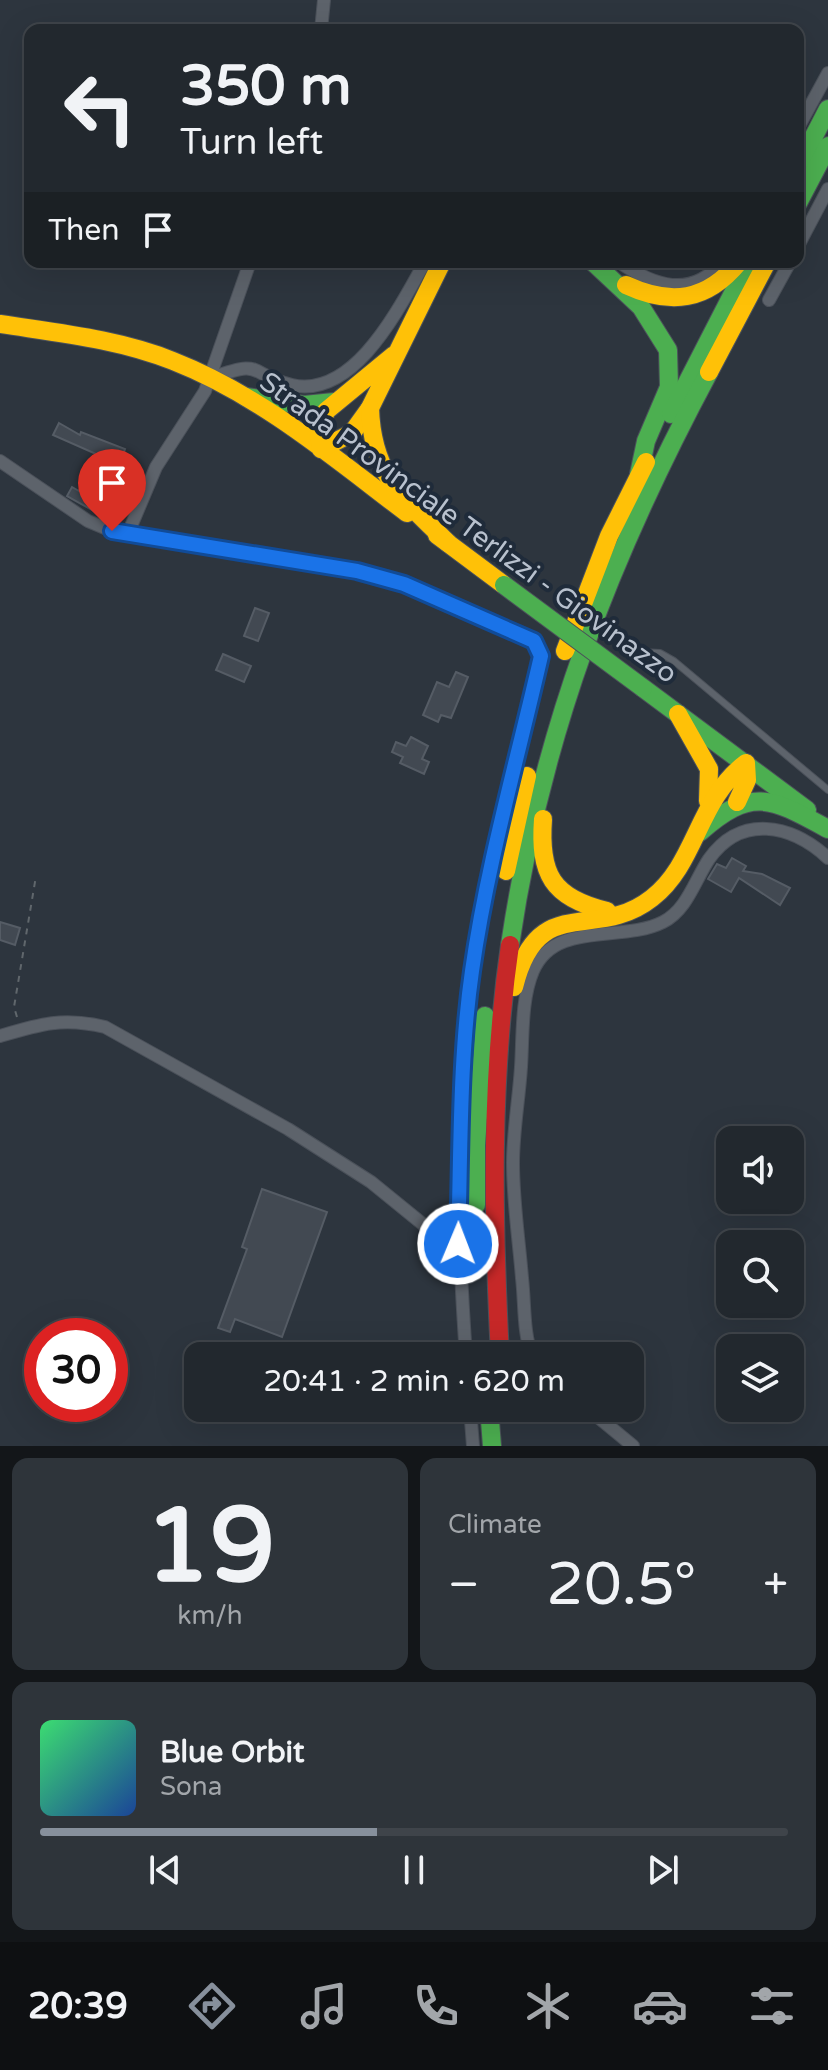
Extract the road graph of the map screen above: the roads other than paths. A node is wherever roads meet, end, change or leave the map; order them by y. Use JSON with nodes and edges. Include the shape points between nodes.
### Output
{"nodes":[{"id":1,"x":324,"y":0,"type":"edge"},
{"id":2,"x":322,"y":24,"type":"edge"},
{"id":3,"x":828,"y":73,"type":"edge"},
{"id":4,"x":828,"y":109,"type":"edge"},
{"id":5,"x":804,"y":117,"type":"edge"},
{"id":6,"x":828,"y":146,"type":"edge"},
{"id":7,"x":804,"y":152,"type":"edge"},
{"id":8,"x":828,"y":189,"type":"edge"},
{"id":9,"x":804,"y":192,"type":"edge"},
{"id":10,"x":804,"y":235,"type":"edge"},
{"id":11,"x":248,"y":268,"type":"edge"},
{"id":12,"x":421,"y":268,"type":"edge"},
{"id":13,"x":439,"y":268,"type":"edge"},
{"id":14,"x":715,"y":268,"type":"edge"},
{"id":15,"x":733,"y":268,"type":"edge"},
{"id":16,"x":746,"y":268,"type":"edge"},
{"id":17,"x":764,"y":268,"type":"edge"},
{"id":18,"x":787,"y":268,"type":"edge"},
{"id":19,"x":615,"y":269,"type":"edge"},
{"id":20,"x":769,"y":300,"type":"dead end"},
{"id":21,"x":0,"y":324,"type":"edge"},
{"id":22,"x":394,"y":355,"type":"junction"},
{"id":23,"x":211,"y":378,"type":"junction"},
{"id":24,"x":246,"y":397,"type":"junction"},
{"id":25,"x":334,"y":402,"type":"junction"},
{"id":26,"x":370,"y":408,"type":"junction"},
{"id":27,"x":321,"y":449,"type":"junction"},
{"id":28,"x":0,"y":461,"type":"edge"},
{"id":29,"x":639,"y":475,"type":"junction"},
{"id":30,"x":129,"y":531,"type":"junction"},
{"id":31,"x":448,"y":543,"type":"junction"},
{"id":32,"x":612,"y":630,"type":"dead end"},
{"id":33,"x":575,"y":669,"type":"junction"},
{"id":34,"x":678,"y":714,"type":"junction"},
{"id":35,"x":746,"y":763,"type":"junction"},
{"id":36,"x":828,"y":790,"type":"edge"},
{"id":37,"x":737,"y":802,"type":"junction"},
{"id":38,"x":708,"y":803,"type":"junction"},
{"id":39,"x":828,"y":828,"type":"edge"},
{"id":40,"x":696,"y":835,"type":"junction"},
{"id":41,"x":828,"y":858,"type":"edge"},
{"id":42,"x":616,"y":912,"type":"junction"},
{"id":43,"x":0,"y":1036,"type":"edge"},
{"id":44,"x":493,"y":1102,"type":"junction"},
{"id":45,"x":458,"y":1244,"type":"junction"},
{"id":46,"x":465,"y":1342,"type":"edge"},
{"id":47,"x":484,"y":1342,"type":"edge"},
{"id":48,"x":499,"y":1342,"type":"edge"},
{"id":49,"x":529,"y":1342,"type":"edge"},
{"id":50,"x":471,"y":1422,"type":"edge"},
{"id":51,"x":490,"y":1422,"type":"edge"},
{"id":52,"x":504,"y":1422,"type":"edge"},
{"id":53,"x":604,"y":1422,"type":"edge"},
{"id":54,"x":473,"y":1446,"type":"edge"},
{"id":55,"x":492,"y":1446,"type":"edge"},
{"id":56,"x":506,"y":1446,"type":"edge"},
{"id":57,"x":633,"y":1446,"type":"edge"}],
"edges":[{"from":1,"to":2,"type":"street"},
{"from":3,"to":5,"type":"street"},
{"from":4,"to":7,"type":"main road"},
{"from":6,"to":9,"type":"main road"},
{"from":8,"to":10,"type":"street"},
{"from":11,"to":23,"type":"street"},
{"from":12,"to":23,"type":"street","via":[[370,349],[339,377],[299,386],[246,366]]},
{"from":13,"to":22,"type":"main road"},
{"from":14,"to":19,"type":"street","via":[[699,281],[674,287]]},
{"from":15,"to":19,"type":"main road","via":[[710,291],[677,301],[644,295]]},
{"from":16,"to":29,"type":"main road"},
{"from":17,"to":33,"type":"main road","via":[[655,476]]},
{"from":18,"to":20,"type":"street"},
{"from":19,"to":29,"type":"main road","via":[[657,329],[671,368]]},
{"from":21,"to":23,"type":"main road","name":"Strada Provinciale Terlizzi - Giovinazzo","via":[[117,345]]},
{"from":22,"to":25,"type":"main road"},
{"from":22,"to":26,"type":"main road"},
{"from":23,"to":24,"type":"main road","name":"Strada Provinciale Terlizzi - Giovinazzo"},
{"from":23,"to":30,"type":"street","via":[[156,467]]},
{"from":24,"to":25,"type":"main road","via":[[304,405]]},
{"from":24,"to":27,"type":"main road","name":"Strada Provinciale Terlizzi - Giovinazzo"},
{"from":25,"to":27,"type":"main road","via":[[321,422]]},
{"from":26,"to":27,"type":"main road","via":[[352,433]]},
{"from":26,"to":31,"type":"main road","via":[[374,459],[388,481]]},
{"from":27,"to":31,"type":"main road","name":"Strada Provinciale Terlizzi - Giovinazzo"},
{"from":28,"to":30,"type":"street","via":[[88,521],[112,531]]},
{"from":29,"to":47,"type":"main road","via":[[578,612],[513,829],[487,991],[476,1145]]},
{"from":30,"to":45,"type":"street","via":[[404,584],[534,641],[541,656],[493,853],[472,972]]},
{"from":31,"to":34,"type":"main road","name":"Strada Provinciale Terlizzi - Giovinazzo","bridge":true},
{"from":32,"to":36,"type":"lane","via":[[640,652],[660,653],[674,661]]},
{"from":33,"to":42,"type":"main road","via":[[541,843],[547,872],[560,893],[582,907]]},
{"from":33,"to":44,"type":"main road","via":[[523,857],[500,1002]]},
{"from":34,"to":35,"type":"main road","name":"Strada Provinciale Terlizzi - Giovinazzo"},
{"from":34,"to":38,"type":"main road","via":[[709,769]]},
{"from":35,"to":37,"type":"main road","via":[[747,780]]},
{"from":35,"to":38,"type":"main road","via":[[727,774]]},
{"from":35,"to":39,"type":"main road","name":"Strada Provinciale Terlizzi - Giovinazzo"},
{"from":37,"to":39,"type":"main road","via":[[751,798],[778,803]]},
{"from":37,"to":40,"type":"main road"},
{"from":38,"to":40,"type":"main road"},
{"from":40,"to":42,"type":"main road","via":[[657,895],[639,907]]},
{"from":41,"to":49,"type":"street","via":[[777,827],[752,828],[726,840],[666,921],[636,932],[572,938],[539,960],[524,1020],[513,1160]]},
{"from":42,"to":44,"type":"main road","via":[[553,925],[526,950],[516,972],[505,1058]]},
{"from":43,"to":45,"type":"street","via":[[57,1021],[114,1032],[299,1136],[362,1176],[430,1230]]},
{"from":44,"to":48,"type":"main road","via":[[491,1195]]},
{"from":45,"to":46,"type":"street"},
{"from":50,"to":54,"type":"street"},
{"from":51,"to":55,"type":"main road"},
{"from":52,"to":56,"type":"main road"},
{"from":53,"to":57,"type":"street"}]}
